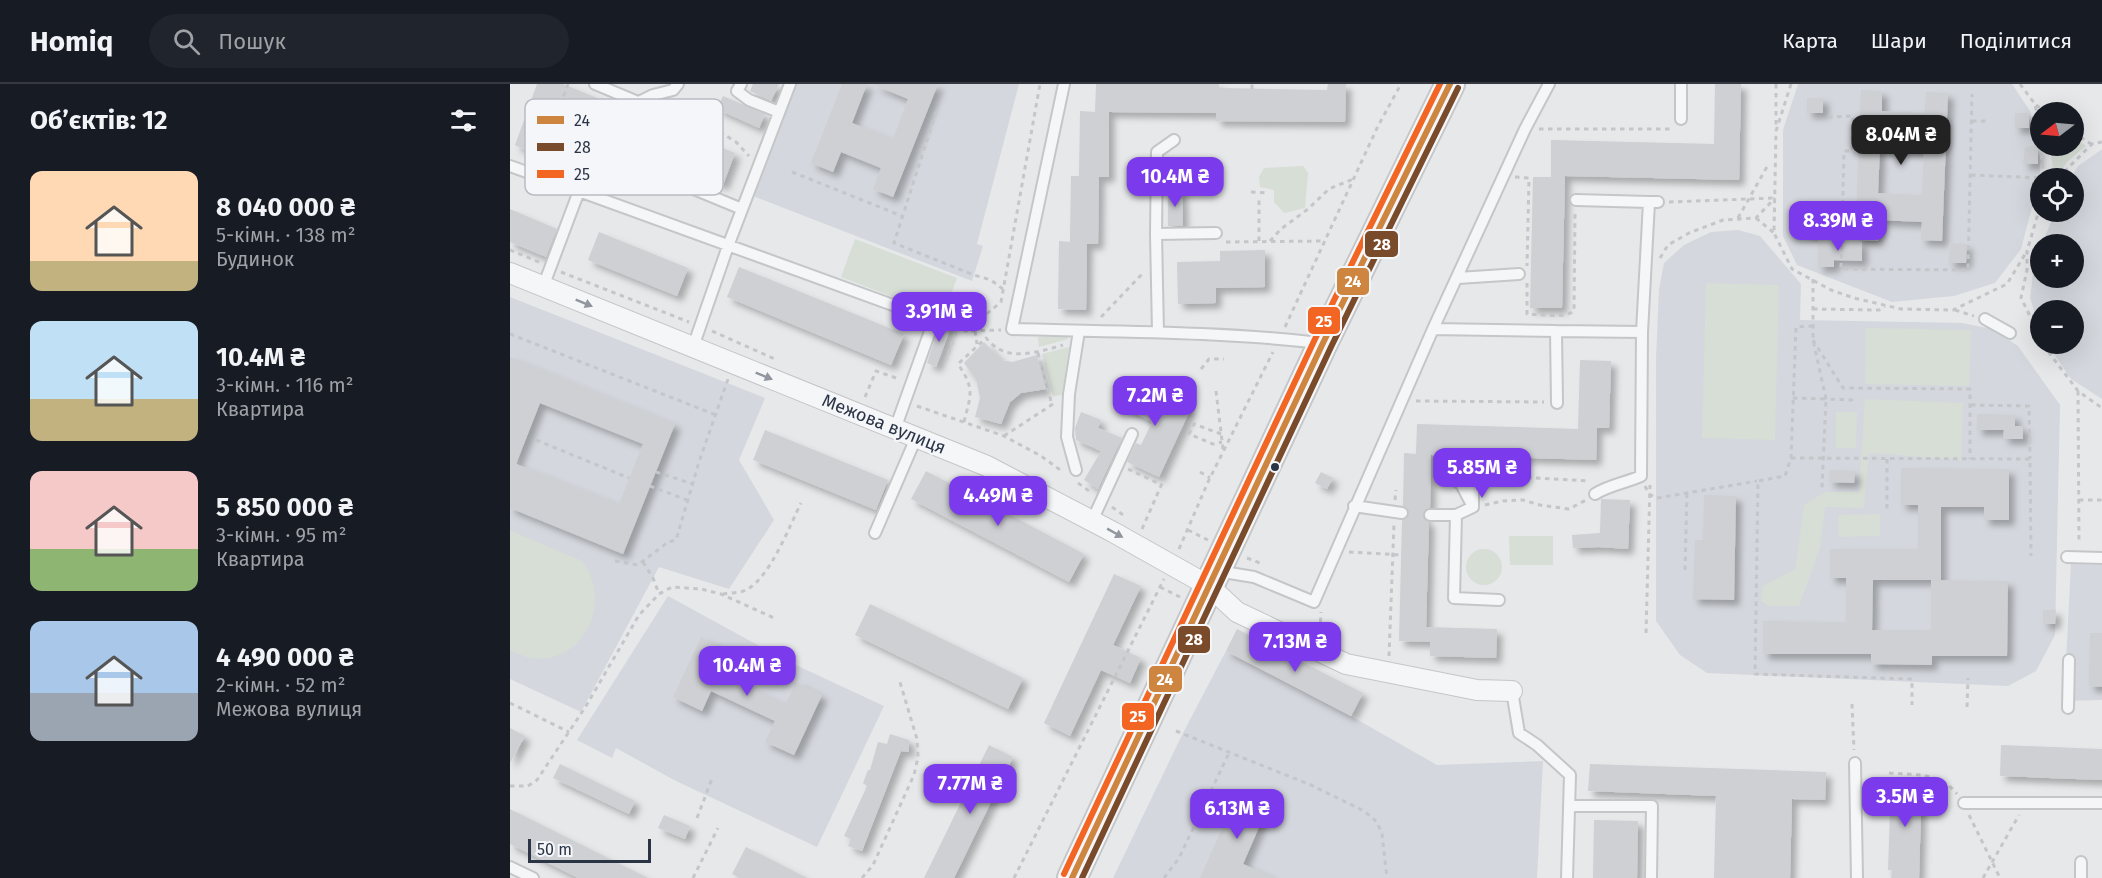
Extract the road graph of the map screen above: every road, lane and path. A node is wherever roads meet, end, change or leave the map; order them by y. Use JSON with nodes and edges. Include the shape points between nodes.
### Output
{"nodes":[{"id":1,"x":568,"y":84,"type":"edge"},
{"id":2,"x":595,"y":84,"type":"edge"},
{"id":3,"x":678,"y":84,"type":"edge"},
{"id":4,"x":741,"y":84,"type":"edge"},
{"id":5,"x":790,"y":84,"type":"edge"},
{"id":6,"x":1040,"y":84,"type":"edge"},
{"id":7,"x":1064,"y":84,"type":"edge"},
{"id":8,"x":1396,"y":84,"type":"edge"},
{"id":9,"x":1401,"y":84,"type":"edge"},
{"id":10,"x":1450,"y":84,"type":"edge"},
{"id":11,"x":1549,"y":84,"type":"edge"},
{"id":12,"x":1681,"y":84,"type":"edge"},
{"id":13,"x":1776,"y":84,"type":"edge"},
{"id":14,"x":1791,"y":84,"type":"edge"},
{"id":15,"x":2020,"y":84,"type":"edge"},
{"id":16,"x":1398,"y":90,"type":"junction"},
{"id":17,"x":660,"y":93,"type":"junction"},
{"id":18,"x":1972,"y":94,"type":"dead end"},
{"id":19,"x":563,"y":99,"type":"edge"},
{"id":20,"x":631,"y":99,"type":"edge"},
{"id":21,"x":645,"y":99,"type":"edge"},
{"id":22,"x":668,"y":99,"type":"edge"},
{"id":23,"x":2034,"y":102,"type":"edge"},
{"id":24,"x":779,"y":112,"type":"junction"},
{"id":25,"x":936,"y":112,"type":"dead end"},
{"id":26,"x":1828,"y":117,"type":"dead end"},
{"id":27,"x":1681,"y":119,"type":"dead end"},
{"id":28,"x":1972,"y":121,"type":"junction"},
{"id":29,"x":1988,"y":121,"type":"dead end"},
{"id":30,"x":1525,"y":129,"type":"junction"},
{"id":31,"x":1673,"y":129,"type":"dead end"},
{"id":32,"x":1776,"y":131,"type":"junction"},
{"id":33,"x":723,"y":134,"type":"edge"},
{"id":34,"x":2084,"y":139,"type":"edge"},
{"id":35,"x":1174,"y":140,"type":"dead end"},
{"id":36,"x":2102,"y":142,"type":"edge"},
{"id":37,"x":2092,"y":144,"type":"junction"},
{"id":38,"x":1768,"y":165,"type":"dead end"},
{"id":39,"x":759,"y":166,"type":"junction"},
{"id":40,"x":2068,"y":168,"type":"edge"},
{"id":41,"x":792,"y":172,"type":"dead end"},
{"id":42,"x":1971,"y":176,"type":"junction"},
{"id":43,"x":1512,"y":177,"type":"dead end"},
{"id":44,"x":2030,"y":178,"type":"edge"},
{"id":45,"x":1353,"y":179,"type":"junction"},
{"id":46,"x":1251,"y":192,"type":"dead end"},
{"id":47,"x":1267,"y":193,"type":"dead end"},
{"id":48,"x":577,"y":195,"type":"edge"},
{"id":49,"x":590,"y":195,"type":"edge"},
{"id":50,"x":708,"y":195,"type":"edge"},
{"id":51,"x":1259,"y":198,"type":"dead end"},
{"id":52,"x":1775,"y":198,"type":"junction"},
{"id":53,"x":1749,"y":199,"type":"junction"},
{"id":54,"x":1576,"y":200,"type":"joint"},
{"id":55,"x":1654,"y":202,"type":"junction"},
{"id":56,"x":742,"y":209,"type":"junction"},
{"id":57,"x":903,"y":216,"type":"junction"},
{"id":58,"x":1756,"y":218,"type":"junction"},
{"id":59,"x":1738,"y":219,"type":"junction"},
{"id":60,"x":2036,"y":222,"type":"edge"},
{"id":61,"x":1216,"y":233,"type":"dead end"},
{"id":62,"x":1774,"y":233,"type":"junction"},
{"id":63,"x":1156,"y":234,"type":"junction"},
{"id":64,"x":1270,"y":241,"type":"junction"},
{"id":65,"x":1324,"y":241,"type":"junction"},
{"id":66,"x":1250,"y":242,"type":"dead end"},
{"id":67,"x":1259,"y":242,"type":"junction"},
{"id":68,"x":728,"y":246,"type":"junction"},
{"id":69,"x":510,"y":250,"type":"edge"},
{"id":70,"x":2027,"y":251,"type":"junction"},
{"id":71,"x":1659,"y":260,"type":"dead end"},
{"id":72,"x":550,"y":267,"type":"junction"},
{"id":73,"x":510,"y":273,"type":"edge"},
{"id":74,"x":1519,"y":274,"type":"dead end"},
{"id":75,"x":1458,"y":278,"type":"junction"},
{"id":76,"x":1147,"y":279,"type":"dead end"},
{"id":77,"x":1814,"y":279,"type":"junction"},
{"id":78,"x":543,"y":287,"type":"junction"},
{"id":79,"x":1004,"y":290,"type":"junction"},
{"id":80,"x":1885,"y":305,"type":"junction"},
{"id":81,"x":1813,"y":309,"type":"junction"},
{"id":82,"x":1953,"y":310,"type":"junction"},
{"id":83,"x":2030,"y":316,"type":"edge"},
{"id":84,"x":1984,"y":319,"type":"joint"},
{"id":85,"x":1107,"y":322,"type":"dead end"},
{"id":86,"x":933,"y":323,"type":"junction"},
{"id":87,"x":700,"y":326,"type":"junction"},
{"id":88,"x":1813,"y":326,"type":"junction"},
{"id":89,"x":1012,"y":329,"type":"junction"},
{"id":90,"x":1433,"y":329,"type":"junction"},
{"id":91,"x":966,"y":331,"type":"junction"},
{"id":92,"x":975,"y":331,"type":"junction"},
{"id":93,"x":1079,"y":331,"type":"junction"},
{"id":94,"x":1556,"y":331,"type":"junction"},
{"id":95,"x":1158,"y":332,"type":"junction"},
{"id":96,"x":1642,"y":332,"type":"junction"},
{"id":97,"x":2010,"y":333,"type":"dead end"},
{"id":98,"x":510,"y":334,"type":"edge"},
{"id":99,"x":1281,"y":338,"type":"junction"},
{"id":100,"x":1813,"y":340,"type":"junction"},
{"id":101,"x":1323,"y":343,"type":"junction"},
{"id":102,"x":1065,"y":344,"type":"dead end"},
{"id":103,"x":977,"y":345,"type":"junction"},
{"id":104,"x":693,"y":347,"type":"junction"},
{"id":105,"x":1038,"y":353,"type":"junction"},
{"id":106,"x":2050,"y":354,"type":"edge"},
{"id":107,"x":1224,"y":359,"type":"dead end"},
{"id":108,"x":946,"y":360,"type":"dead end"},
{"id":109,"x":1200,"y":369,"type":"dead end"},
{"id":110,"x":731,"y":372,"type":"dead end"},
{"id":111,"x":911,"y":383,"type":"junction"},
{"id":112,"x":1216,"y":391,"type":"dead end"},
{"id":113,"x":2078,"y":391,"type":"junction"},
{"id":114,"x":1793,"y":398,"type":"junction"},
{"id":115,"x":864,"y":399,"type":"dead end"},
{"id":116,"x":1061,"y":399,"type":"dead end"},
{"id":117,"x":1826,"y":399,"type":"junction"},
{"id":118,"x":1411,"y":400,"type":"dead end"},
{"id":119,"x":1855,"y":400,"type":"dead end"},
{"id":120,"x":904,"y":402,"type":"junction"},
{"id":121,"x":1557,"y":403,"type":"joint"},
{"id":122,"x":1052,"y":405,"type":"junction"},
{"id":123,"x":1970,"y":405,"type":"junction"},
{"id":124,"x":2102,"y":408,"type":"edge"},
{"id":125,"x":716,"y":415,"type":"junction"},
{"id":126,"x":964,"y":422,"type":"junction"},
{"id":127,"x":895,"y":429,"type":"junction"},
{"id":128,"x":1132,"y":434,"type":"dead end"},
{"id":129,"x":1221,"y":434,"type":"junction"},
{"id":130,"x":1005,"y":436,"type":"junction"},
{"id":131,"x":916,"y":438,"type":"junction"},
{"id":132,"x":536,"y":440,"type":"dead end"},
{"id":133,"x":1222,"y":442,"type":"junction"},
{"id":134,"x":1224,"y":451,"type":"junction"},
{"id":135,"x":1791,"y":458,"type":"junction"},
{"id":136,"x":1823,"y":459,"type":"junction"},
{"id":137,"x":1887,"y":459,"type":"junction"},
{"id":138,"x":1970,"y":459,"type":"junction"},
{"id":139,"x":2030,"y":459,"type":"junction"},
{"id":140,"x":1121,"y":466,"type":"dead end"},
{"id":141,"x":656,"y":472,"type":"dead end"},
{"id":142,"x":1200,"y":472,"type":"dead end"},
{"id":143,"x":1072,"y":475,"type":"junction"},
{"id":144,"x":1448,"y":476,"type":"dead end"},
{"id":145,"x":1507,"y":477,"type":"joint"},
{"id":146,"x":629,"y":478,"type":"dead end"},
{"id":147,"x":1210,"y":478,"type":"junction"},
{"id":148,"x":1164,"y":479,"type":"dead end"},
{"id":149,"x":1645,"y":479,"type":"junction"},
{"id":150,"x":1758,"y":481,"type":"junction"},
{"id":151,"x":693,"y":484,"type":"junction"},
{"id":152,"x":1162,"y":485,"type":"junction"},
{"id":153,"x":650,"y":486,"type":"dead end"},
{"id":154,"x":1607,"y":486,"type":"junction"},
{"id":155,"x":1822,"y":488,"type":"dead end"},
{"id":156,"x":1396,"y":490,"type":"dead end"},
{"id":157,"x":1686,"y":492,"type":"junction"},
{"id":158,"x":1595,"y":494,"type":"joint"},
{"id":159,"x":1649,"y":494,"type":"junction"},
{"id":160,"x":1102,"y":499,"type":"junction"},
{"id":161,"x":687,"y":500,"type":"junction"},
{"id":162,"x":2079,"y":500,"type":"junction"},
{"id":163,"x":2102,"y":500,"type":"edge"},
{"id":164,"x":801,"y":503,"type":"dead end"},
{"id":165,"x":1354,"y":506,"type":"junction"},
{"id":166,"x":1473,"y":507,"type":"junction"},
{"id":167,"x":1398,"y":512,"type":"junction"},
{"id":168,"x":1887,"y":512,"type":"dead end"},
{"id":169,"x":1430,"y":515,"type":"dead end"},
{"id":170,"x":1456,"y":515,"type":"junction"},
{"id":171,"x":1092,"y":521,"type":"junction"},
{"id":172,"x":1132,"y":522,"type":"dead end"},
{"id":173,"x":875,"y":533,"type":"dead end"},
{"id":174,"x":1151,"y":535,"type":"dead end"},
{"id":175,"x":1183,"y":542,"type":"dead end"},
{"id":176,"x":1344,"y":552,"type":"dead end"},
{"id":177,"x":1401,"y":555,"type":"dead end"},
{"id":178,"x":2031,"y":556,"type":"dead end"},
{"id":179,"x":2067,"y":557,"type":"dead end"},
{"id":180,"x":2079,"y":558,"type":"junction"},
{"id":181,"x":2102,"y":558,"type":"edge"},
{"id":182,"x":615,"y":561,"type":"dead end"},
{"id":183,"x":643,"y":562,"type":"junction"},
{"id":184,"x":1685,"y":570,"type":"dead end"},
{"id":185,"x":1165,"y":576,"type":"dead end"},
{"id":186,"x":1213,"y":579,"type":"junction"},
{"id":187,"x":659,"y":594,"type":"junction"},
{"id":188,"x":721,"y":594,"type":"junction"},
{"id":189,"x":1499,"y":600,"type":"dead end"},
{"id":190,"x":774,"y":618,"type":"dead end"},
{"id":191,"x":1646,"y":633,"type":"dead end"},
{"id":192,"x":2069,"y":660,"type":"dead end"},
{"id":193,"x":1388,"y":673,"type":"junction"},
{"id":194,"x":1968,"y":678,"type":"dead end"},
{"id":195,"x":899,"y":679,"type":"dead end"},
{"id":196,"x":1512,"y":691,"type":"joint"},
{"id":197,"x":510,"y":703,"type":"edge"},
{"id":198,"x":1852,"y":704,"type":"dead end"},
{"id":199,"x":1912,"y":705,"type":"dead end"},
{"id":200,"x":1967,"y":707,"type":"dead end"},
{"id":201,"x":2068,"y":708,"type":"dead end"},
{"id":202,"x":1176,"y":731,"type":"dead end"},
{"id":203,"x":569,"y":732,"type":"junction"},
{"id":204,"x":1229,"y":753,"type":"junction"},
{"id":205,"x":1855,"y":763,"type":"joint"},
{"id":206,"x":713,"y":776,"type":"dead end"},
{"id":207,"x":510,"y":786,"type":"edge"},
{"id":208,"x":1964,"y":803,"type":"dead end"},
{"id":209,"x":2026,"y":803,"type":"junction"},
{"id":210,"x":2102,"y":803,"type":"edge"},
{"id":211,"x":1569,"y":806,"type":"junction"},
{"id":212,"x":697,"y":818,"type":"dead end"},
{"id":213,"x":718,"y":828,"type":"dead end"},
{"id":214,"x":2081,"y":862,"type":"dead end"},
{"id":215,"x":510,"y":867,"type":"edge"},
{"id":216,"x":533,"y":878,"type":"edge"},
{"id":217,"x":693,"y":878,"type":"edge"},
{"id":218,"x":862,"y":878,"type":"edge"},
{"id":219,"x":1014,"y":878,"type":"edge"},
{"id":220,"x":1072,"y":878,"type":"edge"},
{"id":221,"x":1164,"y":878,"type":"edge"},
{"id":222,"x":1387,"y":878,"type":"edge"},
{"id":223,"x":1567,"y":878,"type":"edge"},
{"id":224,"x":1651,"y":878,"type":"edge"},
{"id":225,"x":1857,"y":878,"type":"edge"},
{"id":226,"x":1983,"y":878,"type":"edge"},
{"id":227,"x":2081,"y":878,"type":"edge"}],
"edges":[{"from":1,"to":19,"type":"path"},
{"from":2,"to":20,"type":"lane"},
{"from":3,"to":17,"type":"lane","via":[[673,90]]},
{"from":4,"to":24,"type":"lane","via":[[737,91],[749,100]]},
{"from":5,"to":24,"type":"lane"},
{"from":6,"to":79,"type":"path"},
{"from":7,"to":89,"type":"lane"},
{"from":8,"to":16,"type":"path"},
{"from":9,"to":16,"type":"path"},
{"from":10,"to":101,"type":"street"},
{"from":11,"to":30,"type":"lane"},
{"from":12,"to":27,"type":"lane"},
{"from":13,"to":32,"type":"path"},
{"from":14,"to":32,"type":"path"},
{"from":15,"to":23,"type":"path"},
{"from":16,"to":45,"type":"path"},
{"from":17,"to":21,"type":"lane"},
{"from":17,"to":22,"type":"path"},
{"from":18,"to":28,"type":"path"},
{"from":24,"to":39,"type":"lane"},
{"from":25,"to":57,"type":"path"},
{"from":26,"to":42,"type":"path","via":[[1853,116],[1852,151],[1844,151],[1841,269],[1968,270]]},
{"from":28,"to":29,"type":"path"},
{"from":28,"to":42,"type":"path"},
{"from":30,"to":31,"type":"path"},
{"from":30,"to":75,"type":"lane"},
{"from":32,"to":52,"type":"path"},
{"from":33,"to":39,"type":"path"},
{"from":34,"to":37,"type":"path"},
{"from":35,"to":63,"type":"lane","via":[[1157,152]]},
{"from":36,"to":37,"type":"path"},
{"from":37,"to":40,"type":"path"},
{"from":38,"to":53,"type":"path"},
{"from":39,"to":56,"type":"lane"},
{"from":41,"to":57,"type":"path"},
{"from":42,"to":44,"type":"path"},
{"from":43,"to":54,"type":"path","via":[[1529,178],[1527,314],[1563,315],[1574,311]]},
{"from":45,"to":64,"type":"path","via":[[1329,189]]},
{"from":45,"to":65,"type":"path"},
{"from":46,"to":47,"type":"path"},
{"from":48,"to":72,"type":"lane"},
{"from":49,"to":68,"type":"lane"},
{"from":50,"to":56,"type":"lane"},
{"from":51,"to":67,"type":"path"},
{"from":52,"to":53,"type":"path"},
{"from":52,"to":58,"type":"path"},
{"from":52,"to":62,"type":"path"},
{"from":53,"to":55,"type":"path"},
{"from":53,"to":59,"type":"path"},
{"from":54,"to":55,"type":"lane"},
{"from":55,"to":96,"type":"lane"},
{"from":56,"to":68,"type":"lane"},
{"from":57,"to":79,"type":"path","via":[[894,243],[991,279]]},
{"from":58,"to":59,"type":"path"},
{"from":58,"to":62,"type":"path"},
{"from":59,"to":71,"type":"path","via":[[1723,219],[1689,233],[1668,245]]},
{"from":60,"to":70,"type":"path"},
{"from":61,"to":63,"type":"lane"},
{"from":62,"to":77,"type":"path","via":[[1792,269]]},
{"from":63,"to":95,"type":"lane"},
{"from":64,"to":65,"type":"path"},
{"from":64,"to":67,"type":"path"},
{"from":65,"to":99,"type":"path"},
{"from":66,"to":67,"type":"path"},
{"from":68,"to":86,"type":"lane"},
{"from":68,"to":87,"type":"lane"},
{"from":69,"to":72,"type":"path"},
{"from":70,"to":82,"type":"path","via":[[2007,284]]},
{"from":70,"to":83,"type":"path","via":[[2021,298]]},
{"from":72,"to":78,"type":"lane"},
{"from":72,"to":87,"type":"path"},
{"from":73,"to":78,"type":"street","name":"Межова вулиця"},
{"from":74,"to":75,"type":"lane"},
{"from":75,"to":90,"type":"lane"},
{"from":76,"to":85,"type":"path","via":[[1147,268],[1097,321]]},
{"from":77,"to":80,"type":"path","via":[[1831,290]]},
{"from":77,"to":81,"type":"path"},
{"from":78,"to":104,"type":"street","name":"Межова вулиця","one_way":true},
{"from":79,"to":91,"type":"path","via":[[1000,302]]},
{"from":80,"to":81,"type":"path","via":[[1879,310]]},
{"from":80,"to":82,"type":"path"},
{"from":81,"to":88,"type":"path"},
{"from":82,"to":84,"type":"path"},
{"from":84,"to":97,"type":"lane"},
{"from":86,"to":91,"type":"path","via":[[952,324]]},
{"from":86,"to":108,"type":"path","via":[[956,334]]},
{"from":86,"to":111,"type":"lane"},
{"from":87,"to":104,"type":"lane"},
{"from":88,"to":100,"type":"path"},
{"from":88,"to":114,"type":"path","via":[[1796,327]]},
{"from":89,"to":92,"type":"path"},
{"from":89,"to":93,"type":"lane"},
{"from":90,"to":94,"type":"lane"},
{"from":90,"to":165,"type":"lane"},
{"from":91,"to":92,"type":"path"},
{"from":92,"to":103,"type":"path"},
{"from":93,"to":95,"type":"lane"},
{"from":93,"to":143,"type":"lane","via":[[1069,394]]},
{"from":94,"to":96,"type":"lane"},
{"from":94,"to":121,"type":"lane"},
{"from":95,"to":99,"type":"lane"},
{"from":96,"to":149,"type":"lane"},
{"from":98,"to":125,"type":"path"},
{"from":99,"to":101,"type":"lane"},
{"from":99,"to":134,"type":"path"},
{"from":100,"to":117,"type":"path"},
{"from":100,"to":123,"type":"path","via":[[1843,388],[1970,389]]},
{"from":101,"to":186,"type":"street"},
{"from":102,"to":105,"type":"path"},
{"from":103,"to":105,"type":"path","via":[[986,338],[1002,352]]},
{"from":103,"to":126,"type":"path","via":[[958,364],[969,380],[971,395]]},
{"from":104,"to":127,"type":"street","name":"Межова вулиця","one_way":true},
{"from":105,"to":122,"type":"path"},
{"from":106,"to":113,"type":"path"},
{"from":107,"to":109,"type":"path","via":[[1209,359]]},
{"from":110,"to":125,"type":"path"},
{"from":111,"to":115,"type":"path","via":[[876,371]]},
{"from":111,"to":120,"type":"lane"},
{"from":112,"to":129,"type":"path"},
{"from":113,"to":124,"type":"path"},
{"from":113,"to":162,"type":"path"},
{"from":114,"to":117,"type":"path"},
{"from":114,"to":135,"type":"path"},
{"from":116,"to":122,"type":"path"},
{"from":117,"to":119,"type":"path"},
{"from":117,"to":136,"type":"path"},
{"from":118,"to":121,"type":"path"},
{"from":120,"to":126,"type":"path"},
{"from":120,"to":127,"type":"lane"},
{"from":122,"to":130,"type":"path"},
{"from":123,"to":138,"type":"path"},
{"from":123,"to":139,"type":"path","via":[[2030,406]]},
{"from":125,"to":151,"type":"path"},
{"from":126,"to":130,"type":"path"},
{"from":127,"to":131,"type":"street","name":"Межова вулиця"},
{"from":128,"to":160,"type":"lane"},
{"from":129,"to":133,"type":"path"},
{"from":129,"to":133,"type":"path","via":[[1194,423],[1190,434],[1213,444]]},
{"from":130,"to":143,"type":"path"},
{"from":131,"to":171,"type":"street","name":"Межова вулиця","via":[[987,466]]},
{"from":131,"to":173,"type":"lane"},
{"from":132,"to":146,"type":"path"},
{"from":133,"to":134,"type":"path"},
{"from":134,"to":147,"type":"path"},
{"from":135,"to":136,"type":"path"},
{"from":135,"to":150,"type":"path","via":[[1785,476]]},
{"from":136,"to":137,"type":"path"},
{"from":136,"to":155,"type":"path"},
{"from":137,"to":138,"type":"path"},
{"from":137,"to":168,"type":"path"},
{"from":138,"to":139,"type":"path"},
{"from":139,"to":178,"type":"path"},
{"from":140,"to":152,"type":"path"},
{"from":141,"to":151,"type":"path"},
{"from":142,"to":147,"type":"path"},
{"from":143,"to":160,"type":"path"},
{"from":144,"to":166,"type":"lane","via":[[1461,484]]},
{"from":145,"to":154,"type":"path","via":[[1586,480]]},
{"from":145,"to":166,"type":"lane","via":[[1473,476]]},
{"from":147,"to":175,"type":"path"},
{"from":148,"to":152,"type":"path"},
{"from":149,"to":154,"type":"lane"},
{"from":149,"to":159,"type":"path"},
{"from":149,"to":159,"type":"path"},
{"from":150,"to":157,"type":"path"},
{"from":150,"to":199,"type":"path","via":[[1755,674],[1912,679]]},
{"from":151,"to":161,"type":"path"},
{"from":152,"to":174,"type":"path","via":[[1142,529]]},
{"from":153,"to":161,"type":"path"},
{"from":154,"to":158,"type":"lane"},
{"from":156,"to":167,"type":"path"},
{"from":157,"to":159,"type":"path","via":[[1657,498]]},
{"from":157,"to":184,"type":"path"},
{"from":158,"to":166,"type":"path","via":[[1569,509],[1523,500]]},
{"from":159,"to":191,"type":"path"},
{"from":160,"to":171,"type":"lane"},
{"from":160,"to":172,"type":"path"},
{"from":161,"to":183,"type":"path","via":[[676,540]]},
{"from":162,"to":163,"type":"path"},
{"from":162,"to":180,"type":"path"},
{"from":164,"to":188,"type":"path","via":[[760,578],[746,590]]},
{"from":165,"to":167,"type":"lane"},
{"from":165,"to":186,"type":"lane","via":[[1314,602],[1254,577]]},
{"from":166,"to":170,"type":"lane"},
{"from":167,"to":193,"type":"path"},
{"from":169,"to":170,"type":"lane"},
{"from":170,"to":189,"type":"lane","via":[[1454,598]]},
{"from":171,"to":186,"type":"street","name":"Межова вулиця","one_way":true},
{"from":176,"to":177,"type":"path"},
{"from":179,"to":180,"type":"lane"},
{"from":180,"to":181,"type":"lane"},
{"from":182,"to":183,"type":"path","via":[[638,565]]},
{"from":183,"to":187,"type":"path"},
{"from":185,"to":219,"type":"path"},
{"from":186,"to":193,"type":"street","name":"Межова вулиця","via":[[1237,612],[1346,664]]},
{"from":186,"to":220,"type":"street"},
{"from":187,"to":188,"type":"path","via":[[672,587]]},
{"from":187,"to":203,"type":"path","via":[[639,615]]},
{"from":188,"to":190,"type":"path"},
{"from":192,"to":201,"type":"lane"},
{"from":193,"to":196,"type":"street","name":"Межова вулиця","via":[[1477,690]]},
{"from":194,"to":200,"type":"path"},
{"from":195,"to":218,"type":"path","via":[[918,757],[914,775],[873,865]]},
{"from":196,"to":211,"type":"lane","via":[[1519,733],[1570,775]]},
{"from":197,"to":203,"type":"path"},
{"from":198,"to":205,"type":"path"},
{"from":202,"to":204,"type":"path"},
{"from":203,"to":207,"type":"path","via":[[537,780],[528,786]]},
{"from":204,"to":221,"type":"path","via":[[1179,858]]},
{"from":204,"to":222,"type":"path","via":[[1364,811],[1377,822],[1382,834]]},
{"from":205,"to":225,"type":"lane"},
{"from":206,"to":212,"type":"path"},
{"from":208,"to":209,"type":"lane"},
{"from":209,"to":210,"type":"lane"},
{"from":209,"to":226,"type":"path"},
{"from":211,"to":223,"type":"lane"},
{"from":211,"to":224,"type":"lane","via":[[1652,806]]},
{"from":213,"to":217,"type":"path"},
{"from":214,"to":227,"type":"lane"},
{"from":215,"to":216,"type":"lane"}]}
